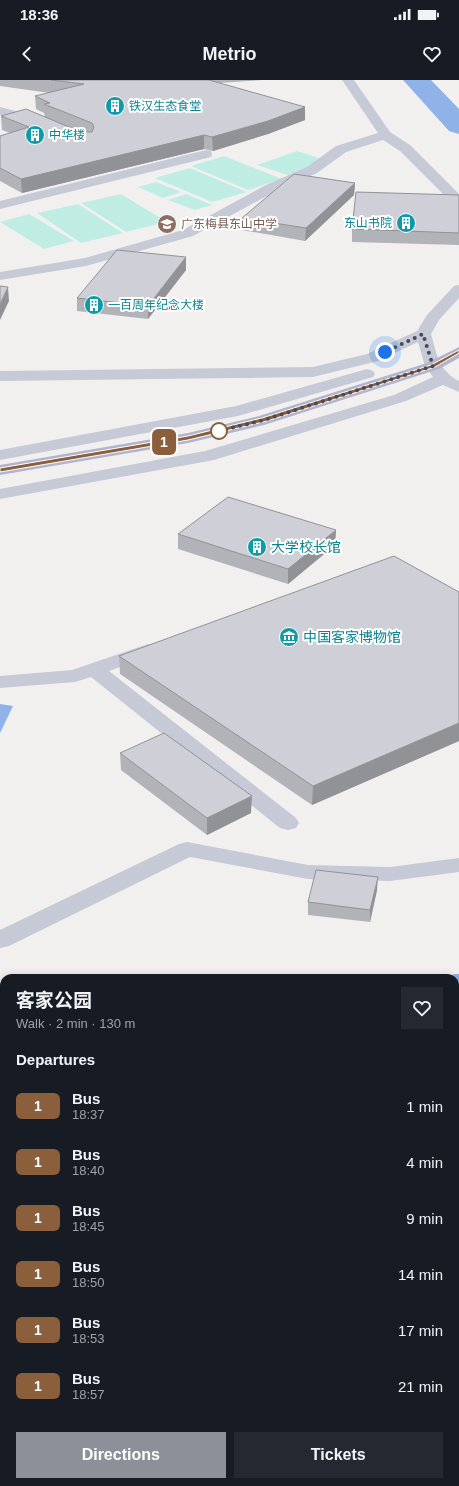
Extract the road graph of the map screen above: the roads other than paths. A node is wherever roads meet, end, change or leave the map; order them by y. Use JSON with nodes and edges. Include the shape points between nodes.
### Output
{"nodes":[{"id":1,"x":348,"y":80,"type":"edge"},
{"id":2,"x":0,"y":111,"type":"edge"},
{"id":3,"x":52,"y":127,"type":"edge"},
{"id":4,"x":384,"y":135,"type":"junction"},
{"id":5,"x":206,"y":154,"type":"edge"},
{"id":6,"x":459,"y":202,"type":"edge"},
{"id":7,"x":0,"y":205,"type":"edge"},
{"id":8,"x":0,"y":276,"type":"edge"},
{"id":9,"x":459,"y":289,"type":"edge"},
{"id":10,"x":423,"y":334,"type":"junction"},
{"id":11,"x":459,"y":352,"type":"edge"},
{"id":12,"x":438,"y":372,"type":"junction"},
{"id":13,"x":367,"y":374,"type":"dead end"},
{"id":14,"x":0,"y":376,"type":"edge"},
{"id":15,"x":459,"y":387,"type":"edge"},
{"id":16,"x":0,"y":455,"type":"edge"},
{"id":17,"x":0,"y":470,"type":"edge"},
{"id":18,"x":0,"y":494,"type":"edge"},
{"id":19,"x":169,"y":643,"type":"edge"},
{"id":20,"x":94,"y":669,"type":"junction"},
{"id":21,"x":0,"y":682,"type":"edge"},
{"id":22,"x":288,"y":822,"type":"dead end"},
{"id":23,"x":459,"y":864,"type":"edge"},
{"id":24,"x":0,"y":940,"type":"edge"}],
"edges":[{"from":1,"to":4,"type":"street"},
{"from":2,"to":3,"type":"street","via":[[31,118]]},
{"from":4,"to":6,"type":"street","via":[[405,148]]},
{"from":4,"to":8,"type":"street","via":[[341,149],[312,170],[271,188],[188,234],[86,262]]},
{"from":5,"to":7,"type":"street"},
{"from":9,"to":10,"type":"street","via":[[432,318]]},
{"from":10,"to":12,"type":"street"},
{"from":10,"to":14,"type":"street","via":[[372,358],[313,372]]},
{"from":11,"to":12,"type":"main road"},
{"from":12,"to":15,"type":"street"},
{"from":12,"to":17,"type":"main road","via":[[188,438]]},
{"from":12,"to":18,"type":"street","via":[[400,398],[208,456]]},
{"from":13,"to":16,"type":"street","via":[[238,411]]},
{"from":19,"to":20,"type":"street"},
{"from":20,"to":21,"type":"street","via":[[75,676]]},
{"from":20,"to":22,"type":"street"},
{"from":23,"to":24,"type":"street","via":[[390,874],[308,872],[187,849]]}]}
